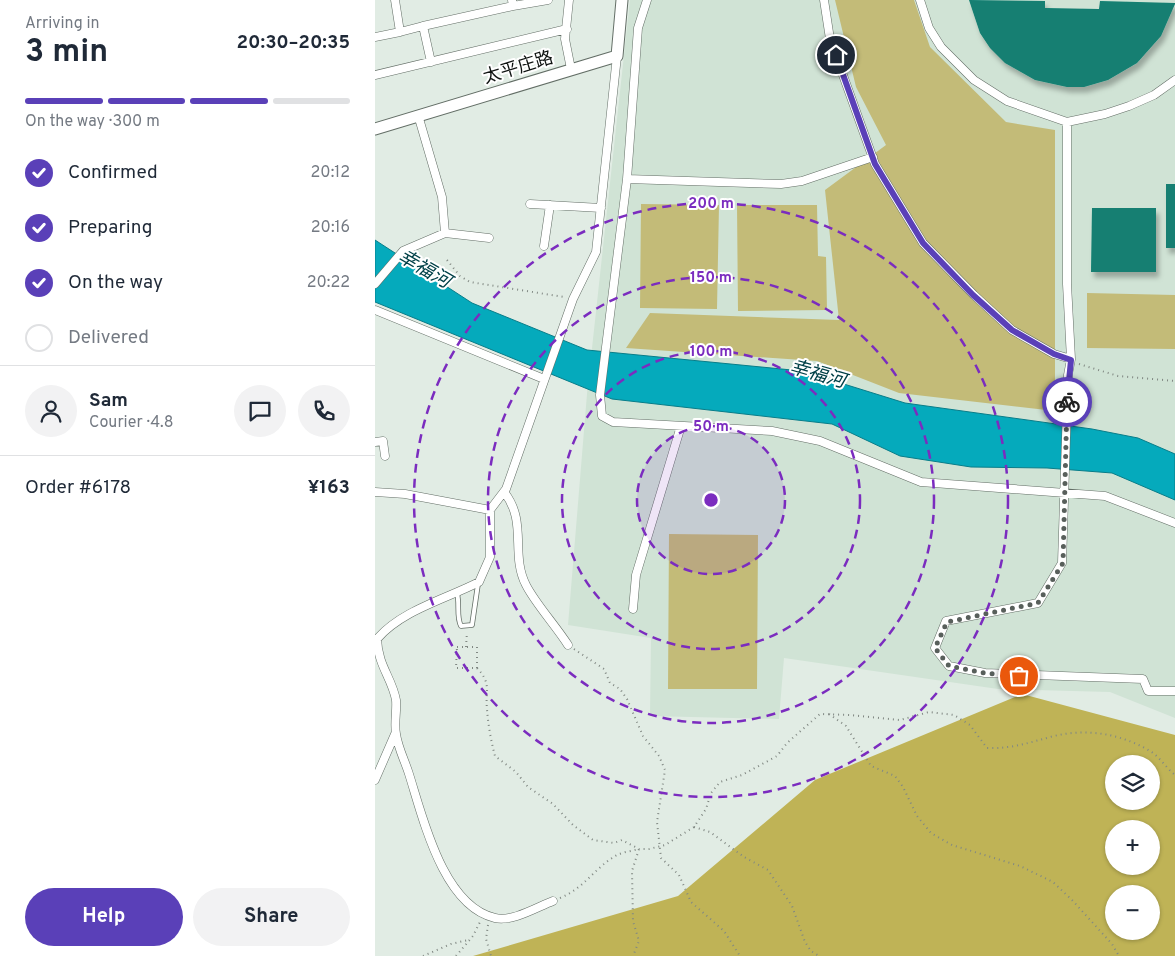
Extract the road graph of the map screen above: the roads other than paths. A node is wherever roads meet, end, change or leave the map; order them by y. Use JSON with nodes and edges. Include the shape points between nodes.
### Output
{"nodes":[{"id":1,"x":395,"y":0,"type":"edge"},
{"id":2,"x":548,"y":0,"type":"edge"},
{"id":3,"x":569,"y":0,"type":"edge"},
{"id":4,"x":622,"y":0,"type":"edge"},
{"id":5,"x":647,"y":0,"type":"edge"},
{"id":6,"x":824,"y":0,"type":"edge"},
{"id":7,"x":920,"y":0,"type":"edge"},
{"id":8,"x":512,"y":3,"type":"edge"},
{"id":9,"x":423,"y":26,"type":"junction"},
{"id":10,"x":567,"y":30,"type":"junction"},
{"id":11,"x":400,"y":32,"type":"junction"},
{"id":12,"x":375,"y":36,"type":"edge"},
{"id":13,"x":617,"y":56,"type":"junction"},
{"id":14,"x":431,"y":62,"type":"junction"},
{"id":15,"x":571,"y":69,"type":"junction"},
{"id":16,"x":375,"y":75,"type":"edge"},
{"id":17,"x":1175,"y":80,"type":"edge"},
{"id":18,"x":417,"y":115,"type":"junction"},
{"id":19,"x":1067,"y":122,"type":"junction"},
{"id":20,"x":375,"y":128,"type":"edge"},
{"id":21,"x":873,"y":157,"type":"junction"},
{"id":22,"x":627,"y":179,"type":"junction"},
{"id":23,"x":530,"y":204,"type":"dead end"},
{"id":24,"x":550,"y":205,"type":"junction"},
{"id":25,"x":601,"y":208,"type":"junction"},
{"id":26,"x":445,"y":233,"type":"junction"},
{"id":27,"x":489,"y":238,"type":"dead end"},
{"id":28,"x":544,"y":246,"type":"dead end"},
{"id":29,"x":375,"y":284,"type":"edge"},
{"id":30,"x":375,"y":310,"type":"edge"},
{"id":31,"x":1071,"y":360,"type":"junction"},
{"id":32,"x":545,"y":377,"type":"junction"},
{"id":33,"x":681,"y":426,"type":"junction"},
{"id":34,"x":375,"y":442,"type":"edge"},
{"id":35,"x":385,"y":456,"type":"dead end"},
{"id":36,"x":375,"y":492,"type":"edge"},
{"id":37,"x":504,"y":492,"type":"junction"},
{"id":38,"x":1065,"y":493,"type":"junction"},
{"id":39,"x":490,"y":510,"type":"junction"},
{"id":40,"x":1175,"y":524,"type":"edge"},
{"id":41,"x":479,"y":582,"type":"junction"},
{"id":42,"x":457,"y":593,"type":"junction"},
{"id":43,"x":633,"y":609,"type":"dead end"},
{"id":44,"x":568,"y":645,"type":"road end"},
{"id":45,"x":1175,"y":691,"type":"edge"},
{"id":46,"x":395,"y":734,"type":"junction"},
{"id":47,"x":375,"y":780,"type":"edge"},
{"id":48,"x":553,"y":901,"type":"road end"}],
"edges":[{"from":1,"to":11,"type":"street"},
{"from":2,"to":8,"type":"street"},
{"from":3,"to":10,"type":"street"},
{"from":4,"to":13,"type":"street"},
{"from":5,"to":22,"type":"street","via":[[638,28]]},
{"from":6,"to":21,"type":"street","via":[[830,39]]},
{"from":7,"to":19,"type":"street","via":[[929,28],[941,47],[974,80],[1007,102]]},
{"from":8,"to":9,"type":"street"},
{"from":9,"to":11,"type":"street"},
{"from":9,"to":14,"type":"street"},
{"from":10,"to":14,"type":"street"},
{"from":10,"to":15,"type":"street","via":[[565,39]]},
{"from":11,"to":12,"type":"street"},
{"from":13,"to":15,"type":"street","name":"太平庄路"},
{"from":13,"to":25,"type":"street"},
{"from":14,"to":16,"type":"street"},
{"from":15,"to":18,"type":"street","name":"太平庄路"},
{"from":17,"to":19,"type":"street","via":[[1154,95],[1129,106]]},
{"from":18,"to":20,"type":"street","name":"太平庄路"},
{"from":18,"to":26,"type":"street","via":[[442,197]]},
{"from":19,"to":31,"type":"street","via":[[1067,284]]},
{"from":21,"to":22,"type":"street","via":[[802,181],[781,184]]},
{"from":21,"to":31,"type":"street","via":[[923,243],[942,263],[1012,330]]},
{"from":22,"to":33,"type":"street","via":[[605,342],[600,395],[602,416],[613,422]]},
{"from":23,"to":24,"type":"street"},
{"from":24,"to":25,"type":"street"},
{"from":24,"to":28,"type":"street"},
{"from":25,"to":32,"type":"street","via":[[596,252],[573,299]]},
{"from":26,"to":27,"type":"street"},
{"from":26,"to":29,"type":"street","via":[[403,251]]},
{"from":30,"to":32,"type":"street"},
{"from":31,"to":38,"type":"street","via":[[1066,412]]},
{"from":32,"to":37,"type":"street"},
{"from":33,"to":38,"type":"street","via":[[772,431],[820,441],[921,482]]},
{"from":33,"to":43,"type":"street","via":[[636,575]]},
{"from":34,"to":35,"type":"street","via":[[383,441]]},
{"from":36,"to":39,"type":"street","via":[[405,494]]},
{"from":37,"to":39,"type":"street"},
{"from":37,"to":44,"type":"street","via":[[516,513],[525,584]]},
{"from":38,"to":40,"type":"street","via":[[1105,496]]},
{"from":38,"to":45,"type":"street","via":[[1063,563],[1038,603],[947,622],[935,648],[949,666],[985,673],[1143,679],[1148,691]]},
{"from":39,"to":41,"type":"street","via":[[490,557]]},
{"from":41,"to":42,"type":"street"},
{"from":41,"to":42,"type":"lane","via":[[475,618],[473,625],[467,628],[458,621],[460,605]]},
{"from":42,"to":46,"type":"street","via":[[386,629],[377,639],[377,655],[396,699]]},
{"from":46,"to":47,"type":"street"},
{"from":46,"to":48,"type":"street","via":[[422,819],[453,890],[482,912],[496,918],[514,916]]}]}
